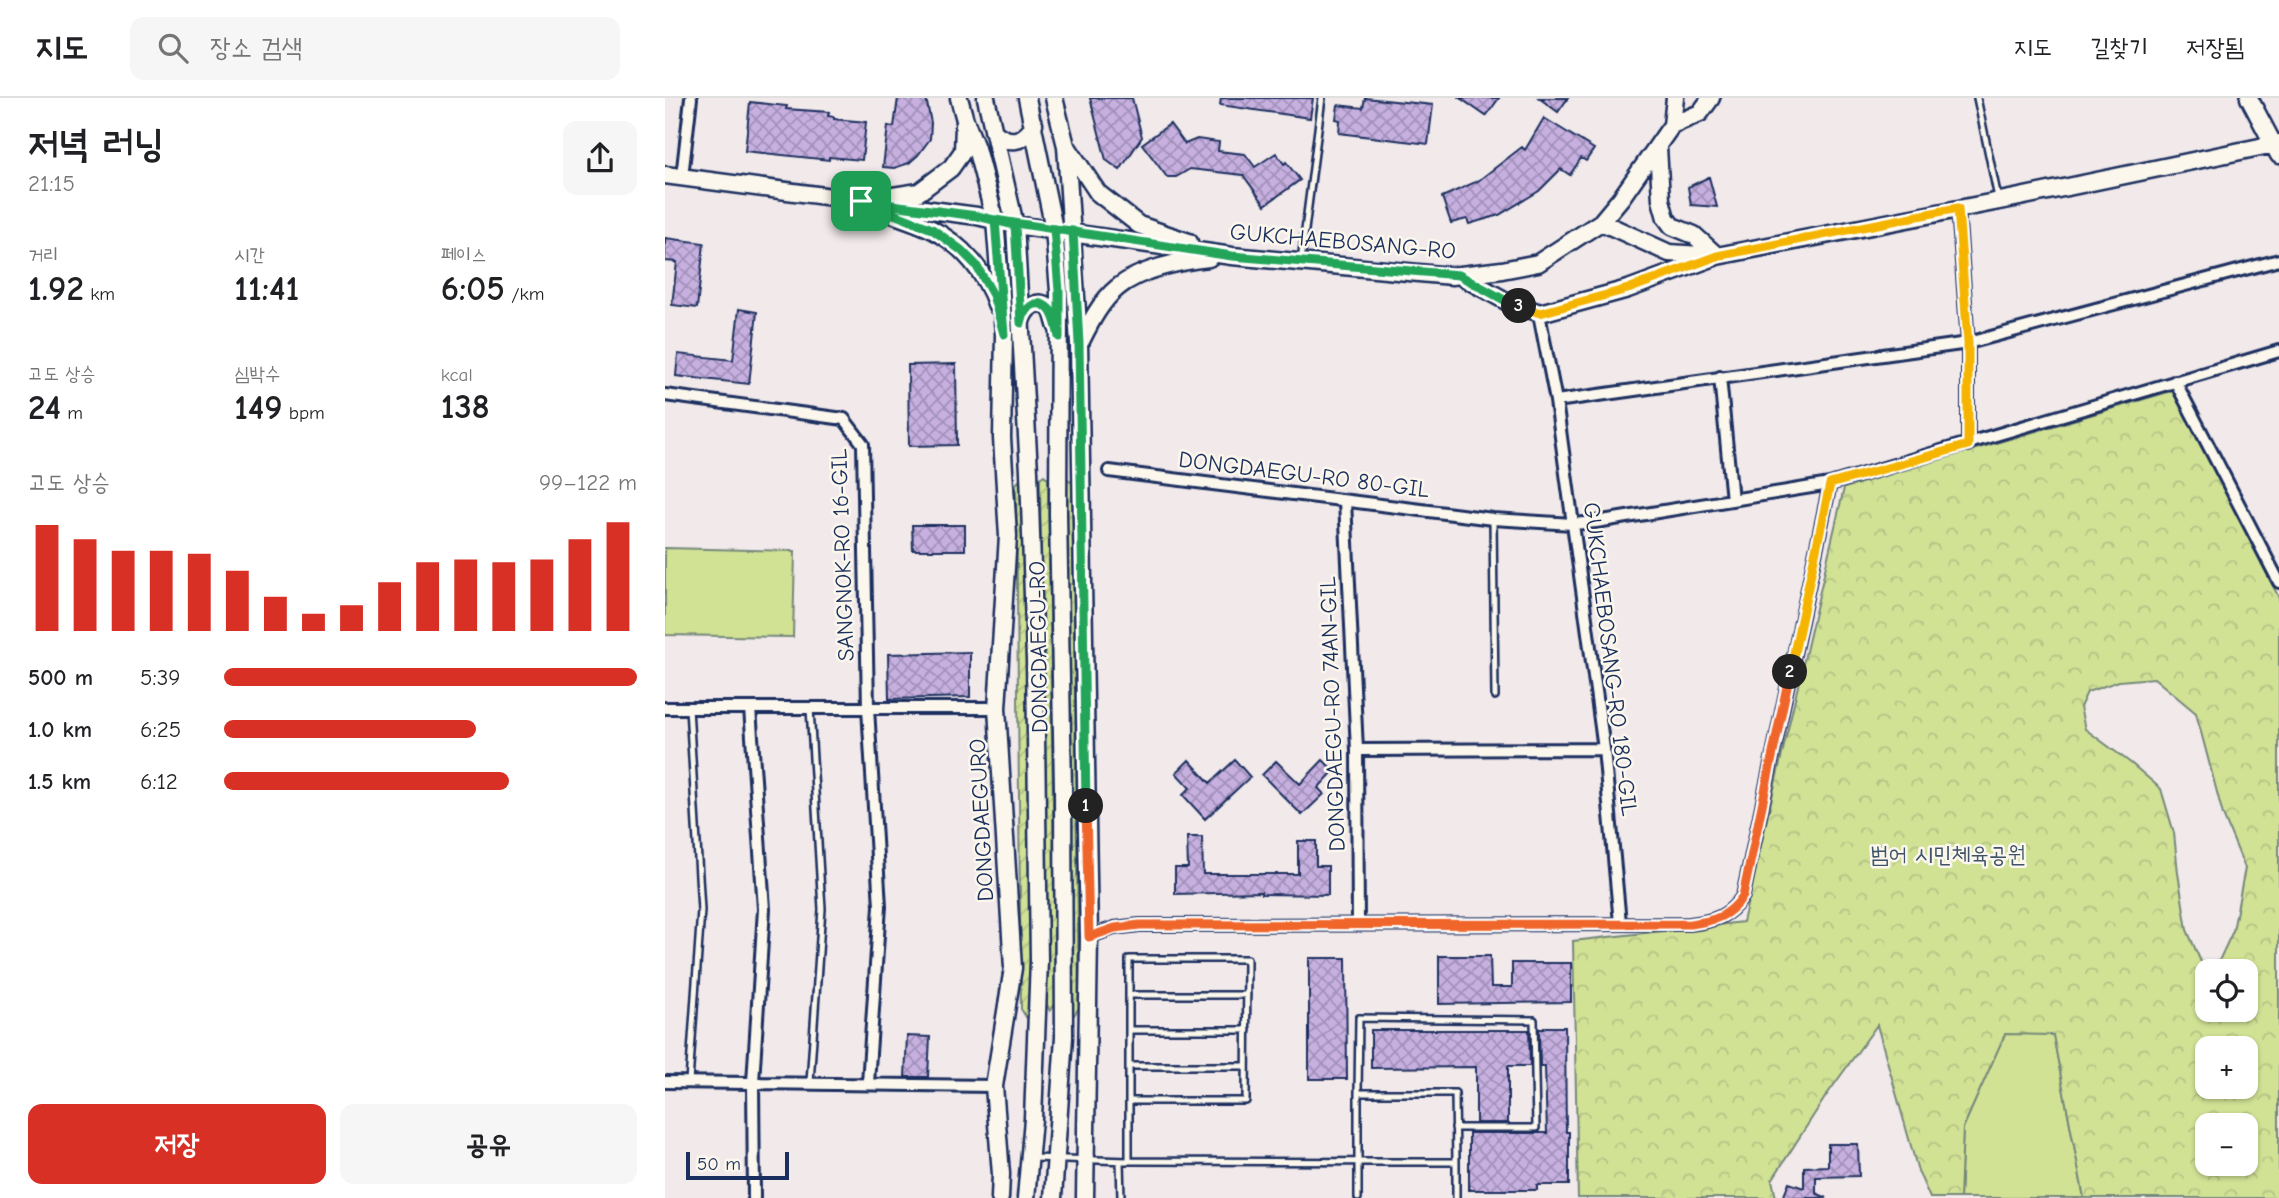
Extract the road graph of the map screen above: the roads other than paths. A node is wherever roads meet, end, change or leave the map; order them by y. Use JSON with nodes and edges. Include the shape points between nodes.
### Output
{"nodes":[{"id":1,"x":691,"y":98,"type":"edge"},
{"id":2,"x":959,"y":98,"type":"edge"},
{"id":3,"x":986,"y":98,"type":"edge"},
{"id":4,"x":1027,"y":98,"type":"edge"},
{"id":5,"x":1054,"y":98,"type":"edge"},
{"id":6,"x":1322,"y":98,"type":"edge"},
{"id":7,"x":1675,"y":98,"type":"edge"},
{"id":8,"x":1711,"y":98,"type":"edge"},
{"id":9,"x":1977,"y":98,"type":"edge"},
{"id":10,"x":2249,"y":98,"type":"edge"},
{"id":11,"x":965,"y":121,"type":"junction"},
{"id":12,"x":1034,"y":124,"type":"junction"},
{"id":13,"x":1672,"y":125,"type":"junction"},
{"id":14,"x":993,"y":131,"type":"junction"},
{"id":15,"x":1066,"y":146,"type":"junction"},
{"id":16,"x":1658,"y":147,"type":"junction"},
{"id":17,"x":2277,"y":148,"type":"edge"},
{"id":18,"x":665,"y":175,"type":"edge"},
{"id":19,"x":682,"y":177,"type":"junction"},
{"id":20,"x":861,"y":201,"type":"junction"},
{"id":21,"x":1998,"y":201,"type":"junction"},
{"id":22,"x":1958,"y":208,"type":"junction"},
{"id":23,"x":995,"y":220,"type":"junction"},
{"id":24,"x":1601,"y":222,"type":"junction"},
{"id":25,"x":1015,"y":225,"type":"junction"},
{"id":26,"x":1054,"y":229,"type":"junction"},
{"id":27,"x":1073,"y":231,"type":"junction"},
{"id":28,"x":1232,"y":256,"type":"junction"},
{"id":29,"x":1717,"y":256,"type":"junction"},
{"id":30,"x":2279,"y":260,"type":"edge"},
{"id":31,"x":1301,"y":261,"type":"junction"},
{"id":32,"x":1459,"y":275,"type":"junction"},
{"id":33,"x":1540,"y":313,"type":"junction"},
{"id":34,"x":1021,"y":323,"type":"junction"},
{"id":35,"x":1004,"y":334,"type":"junction"},
{"id":36,"x":1059,"y":337,"type":"junction"},
{"id":37,"x":1079,"y":343,"type":"junction"},
{"id":38,"x":1968,"y":343,"type":"junction"},
{"id":39,"x":2279,"y":351,"type":"edge"},
{"id":40,"x":1720,"y":377,"type":"junction"},
{"id":41,"x":2175,"y":381,"type":"junction"},
{"id":42,"x":665,"y":395,"type":"edge"},
{"id":43,"x":1556,"y":401,"type":"junction"},
{"id":44,"x":1968,"y":445,"type":"junction"},
{"id":45,"x":1109,"y":471,"type":"dead end"},
{"id":46,"x":1830,"y":484,"type":"junction"},
{"id":47,"x":1732,"y":500,"type":"junction"},
{"id":48,"x":1345,"y":501,"type":"junction"},
{"id":49,"x":1493,"y":519,"type":"junction"},
{"id":50,"x":1573,"y":524,"type":"junction"},
{"id":51,"x":2279,"y":582,"type":"edge"},
{"id":52,"x":1495,"y":696,"type":"dead end"},
{"id":53,"x":665,"y":708,"type":"edge"},
{"id":54,"x":689,"y":708,"type":"junction"},
{"id":55,"x":750,"y":708,"type":"junction"},
{"id":56,"x":810,"y":708,"type":"junction"},
{"id":57,"x":868,"y":708,"type":"junction"},
{"id":58,"x":997,"y":708,"type":"junction"},
{"id":59,"x":1604,"y":749,"type":"junction"},
{"id":60,"x":1357,"y":750,"type":"junction"},
{"id":61,"x":1620,"y":923,"type":"junction"},
{"id":62,"x":1358,"y":925,"type":"junction"},
{"id":63,"x":1089,"y":937,"type":"junction"},
{"id":64,"x":1129,"y":995,"type":"junction"},
{"id":65,"x":1247,"y":995,"type":"junction"},
{"id":66,"x":1129,"y":1030,"type":"junction"},
{"id":67,"x":1247,"y":1030,"type":"junction"},
{"id":68,"x":1129,"y":1066,"type":"junction"},
{"id":69,"x":1247,"y":1066,"type":"junction"},
{"id":70,"x":665,"y":1082,"type":"edge"},
{"id":71,"x":689,"y":1082,"type":"junction"},
{"id":72,"x":753,"y":1082,"type":"junction"},
{"id":73,"x":810,"y":1082,"type":"junction"},
{"id":74,"x":868,"y":1083,"type":"junction"},
{"id":75,"x":994,"y":1086,"type":"junction"},
{"id":76,"x":1358,"y":1093,"type":"junction"},
{"id":77,"x":1129,"y":1101,"type":"junction"},
{"id":78,"x":1455,"y":1128,"type":"junction"},
{"id":79,"x":1030,"y":1158,"type":"junction"},
{"id":80,"x":1056,"y":1159,"type":"junction"},
{"id":81,"x":1086,"y":1160,"type":"junction"},
{"id":82,"x":1120,"y":1161,"type":"junction"},
{"id":83,"x":1129,"y":1161,"type":"junction"},
{"id":84,"x":1358,"y":1162,"type":"junction"},
{"id":85,"x":1456,"y":1162,"type":"junction"},
{"id":86,"x":754,"y":1198,"type":"edge"},
{"id":87,"x":1000,"y":1198,"type":"edge"},
{"id":88,"x":1026,"y":1198,"type":"edge"},
{"id":89,"x":1053,"y":1198,"type":"edge"},
{"id":90,"x":1085,"y":1198,"type":"edge"},
{"id":91,"x":1121,"y":1198,"type":"edge"},
{"id":92,"x":1358,"y":1198,"type":"edge"},
{"id":93,"x":1457,"y":1198,"type":"edge"}],
"edges":[{"from":1,"to":19,"type":"street"},
{"from":2,"to":11,"type":"main road"},
{"from":3,"to":14,"type":"main road"},
{"from":4,"to":12,"type":"main road","name":"DONGDAEGU-RO"},
{"from":5,"to":15,"type":"main road"},
{"from":6,"to":31,"type":"lane"},
{"from":7,"to":13,"type":"main road"},
{"from":8,"to":13,"type":"main road","via":[[1700,113]]},
{"from":9,"to":21,"type":"lane"},
{"from":10,"to":17,"type":"main road"},
{"from":11,"to":20,"type":"main road","via":[[963,151],[951,168],[919,192]]},
{"from":11,"to":23,"type":"main road"},
{"from":12,"to":14,"type":"main road","via":[[1016,141]]},
{"from":12,"to":26,"type":"main road","name":"DONGDAEGU-RO"},
{"from":13,"to":16,"type":"main road"},
{"from":14,"to":25,"type":"main road"},
{"from":15,"to":27,"type":"main road","name":"DONGDAEGU-RO"},
{"from":15,"to":28,"type":"main road","via":[[1098,193],[1139,225]]},
{"from":16,"to":24,"type":"main road"},
{"from":16,"to":29,"type":"main road","via":[[1666,218]]},
{"from":17,"to":21,"type":"main road"},
{"from":18,"to":19,"type":"main road","name":"GUKCHAEBOSANG-RO"},
{"from":19,"to":20,"type":"main road","name":"GUKCHAEBOSANG-RO"},
{"from":20,"to":23,"type":"main road","name":"GUKCHAEBOSANG-RO"},
{"from":20,"to":35,"type":"main road","via":[[932,229],[961,250],[976,265],[993,295]]},
{"from":21,"to":22,"type":"main road"},
{"from":22,"to":29,"type":"main road"},
{"from":22,"to":38,"type":"street"},
{"from":23,"to":25,"type":"main road","name":"GUKCHAEBOSANG-RO"},
{"from":23,"to":35,"type":"main road"},
{"from":24,"to":29,"type":"main road","via":[[1669,253]]},
{"from":24,"to":32,"type":"main road","name":"GUKCHAEBOSANG-RO","via":[[1538,262]]},
{"from":25,"to":26,"type":"main road","name":"GUKCHAEBOSANG-RO"},
{"from":25,"to":34,"type":"main road"},
{"from":26,"to":27,"type":"main road","name":"GUKCHAEBOSANG-RO"},
{"from":26,"to":36,"type":"main road","name":"DONGDAEGU-RO"},
{"from":27,"to":28,"type":"main road","name":"GUKCHAEBOSANG-RO"},
{"from":27,"to":37,"type":"main road","name":"DONGDAEGU-RO"},
{"from":28,"to":31,"type":"main road","name":"GUKCHAEBOSANG-RO"},
{"from":28,"to":37,"type":"main road","via":[[1149,271],[1117,287]]},
{"from":29,"to":33,"type":"main road","via":[[1628,289]]},
{"from":30,"to":38,"type":"street"},
{"from":31,"to":32,"type":"main road","name":"GUKCHAEBOSANG-RO"},
{"from":32,"to":33,"type":"main road","via":[[1506,301]]},
{"from":33,"to":43,"type":"street","name":"GUKCHAEBOSANG-RO 180-GIL"},
{"from":34,"to":36,"type":"main road","via":[[1023,312],[1043,304],[1051,311]]},
{"from":34,"to":79,"type":"main road","name":"DONGDAEGU-RO","via":[[1035,660],[1038,933]]},
{"from":35,"to":58,"type":"main road","name":"DONGDAEGURO","via":[[1002,438],[1008,536]]},
{"from":36,"to":80,"type":"main road","name":"DONGDAEGU-RO","via":[[1063,1037]]},
{"from":37,"to":63,"type":"main road","name":"DONGDAEGU-RO"},
{"from":38,"to":40,"type":"street"},
{"from":38,"to":44,"type":"street"},
{"from":39,"to":41,"type":"street","name":"DONGDAEGU-RO 80-GIL"},
{"from":40,"to":43,"type":"street"},
{"from":40,"to":47,"type":"street"},
{"from":41,"to":44,"type":"street","name":"DONGDAEGU-RO 80-GIL"},
{"from":41,"to":51,"type":"street"},
{"from":42,"to":57,"type":"street","name":"SANGNOK-RO 16-GIL","via":[[844,419],[863,444]]},
{"from":43,"to":50,"type":"street","name":"GUKCHAEBOSANG-RO 180-GIL"},
{"from":44,"to":46,"type":"street","name":"DONGDAEGU-RO 80-GIL"},
{"from":45,"to":48,"type":"street","name":"DONGDAEGU-RO 80-GIL"},
{"from":46,"to":47,"type":"street","name":"DONGDAEGU-RO 80-GIL"},
{"from":46,"to":61,"type":"street","via":[[1743,896],[1725,916],[1712,921]]},
{"from":47,"to":50,"type":"street","name":"DONGDAEGU-RO 80-GIL"},
{"from":48,"to":49,"type":"street","name":"DONGDAEGU-RO 80-GIL"},
{"from":48,"to":60,"type":"street","name":"DONGDAEGU-RO 74AN-GIL"},
{"from":49,"to":50,"type":"street","name":"DONGDAEGU-RO 80-GIL"},
{"from":49,"to":52,"type":"lane"},
{"from":50,"to":59,"type":"street","name":"GUKCHAEBOSANG-RO 180-GIL"},
{"from":53,"to":54,"type":"street"},
{"from":54,"to":55,"type":"street"},
{"from":54,"to":71,"type":"lane","via":[[701,910]]},
{"from":55,"to":56,"type":"street"},
{"from":55,"to":72,"type":"street","via":[[764,909]]},
{"from":56,"to":57,"type":"street"},
{"from":56,"to":73,"type":"lane","via":[[822,909]]},
{"from":57,"to":58,"type":"street"},
{"from":57,"to":74,"type":"street","name":"SANGNOK-RO 16-GIL","via":[[880,906]]},
{"from":58,"to":75,"type":"main road","name":"DONGDAEGURO","via":[[1013,968]]},
{"from":59,"to":60,"type":"street"},
{"from":59,"to":61,"type":"street","name":"GUKCHAEBOSANG-RO 180-GIL"},
{"from":60,"to":62,"type":"street","name":"DONGDAEGU-RO 74AN-GIL"},
{"from":61,"to":62,"type":"street"},
{"from":62,"to":63,"type":"street","via":[[1140,925]]},
{"from":63,"to":81,"type":"main road","name":"DONGDAEGU-RO"},
{"from":64,"to":65,"type":"lane"},
{"from":64,"to":65,"type":"lane","via":[[1129,959],[1247,959]]},
{"from":64,"to":66,"type":"lane"},
{"from":65,"to":67,"type":"lane"},
{"from":66,"to":67,"type":"lane"},
{"from":66,"to":68,"type":"lane"},
{"from":67,"to":69,"type":"lane"},
{"from":68,"to":69,"type":"lane"},
{"from":68,"to":77,"type":"lane"},
{"from":69,"to":77,"type":"lane","via":[[1247,1101]]},
{"from":70,"to":71,"type":"street"},
{"from":71,"to":72,"type":"street"},
{"from":72,"to":73,"type":"street"},
{"from":72,"to":86,"type":"street"},
{"from":73,"to":74,"type":"street"},
{"from":74,"to":75,"type":"street"},
{"from":75,"to":87,"type":"main road","name":"DONGDAEGURO"},
{"from":76,"to":78,"type":"lane","via":[[1455,1094]]},
{"from":76,"to":78,"type":"lane","via":[[1359,1018],[1535,1020],[1536,1128]]},
{"from":76,"to":84,"type":"lane"},
{"from":77,"to":83,"type":"lane"},
{"from":78,"to":85,"type":"lane"},
{"from":79,"to":80,"type":"lane"},
{"from":79,"to":88,"type":"main road","name":"DONGDAEGU-RO"},
{"from":80,"to":81,"type":"lane"},
{"from":80,"to":89,"type":"main road","name":"DONGDAEGU-RO"},
{"from":81,"to":82,"type":"lane"},
{"from":81,"to":90,"type":"main road","name":"DONGDAEGU-RO"},
{"from":82,"to":83,"type":"lane"},
{"from":82,"to":91,"type":"lane"},
{"from":83,"to":84,"type":"lane"},
{"from":84,"to":85,"type":"lane"},
{"from":84,"to":92,"type":"lane"},
{"from":85,"to":93,"type":"lane"}]}
